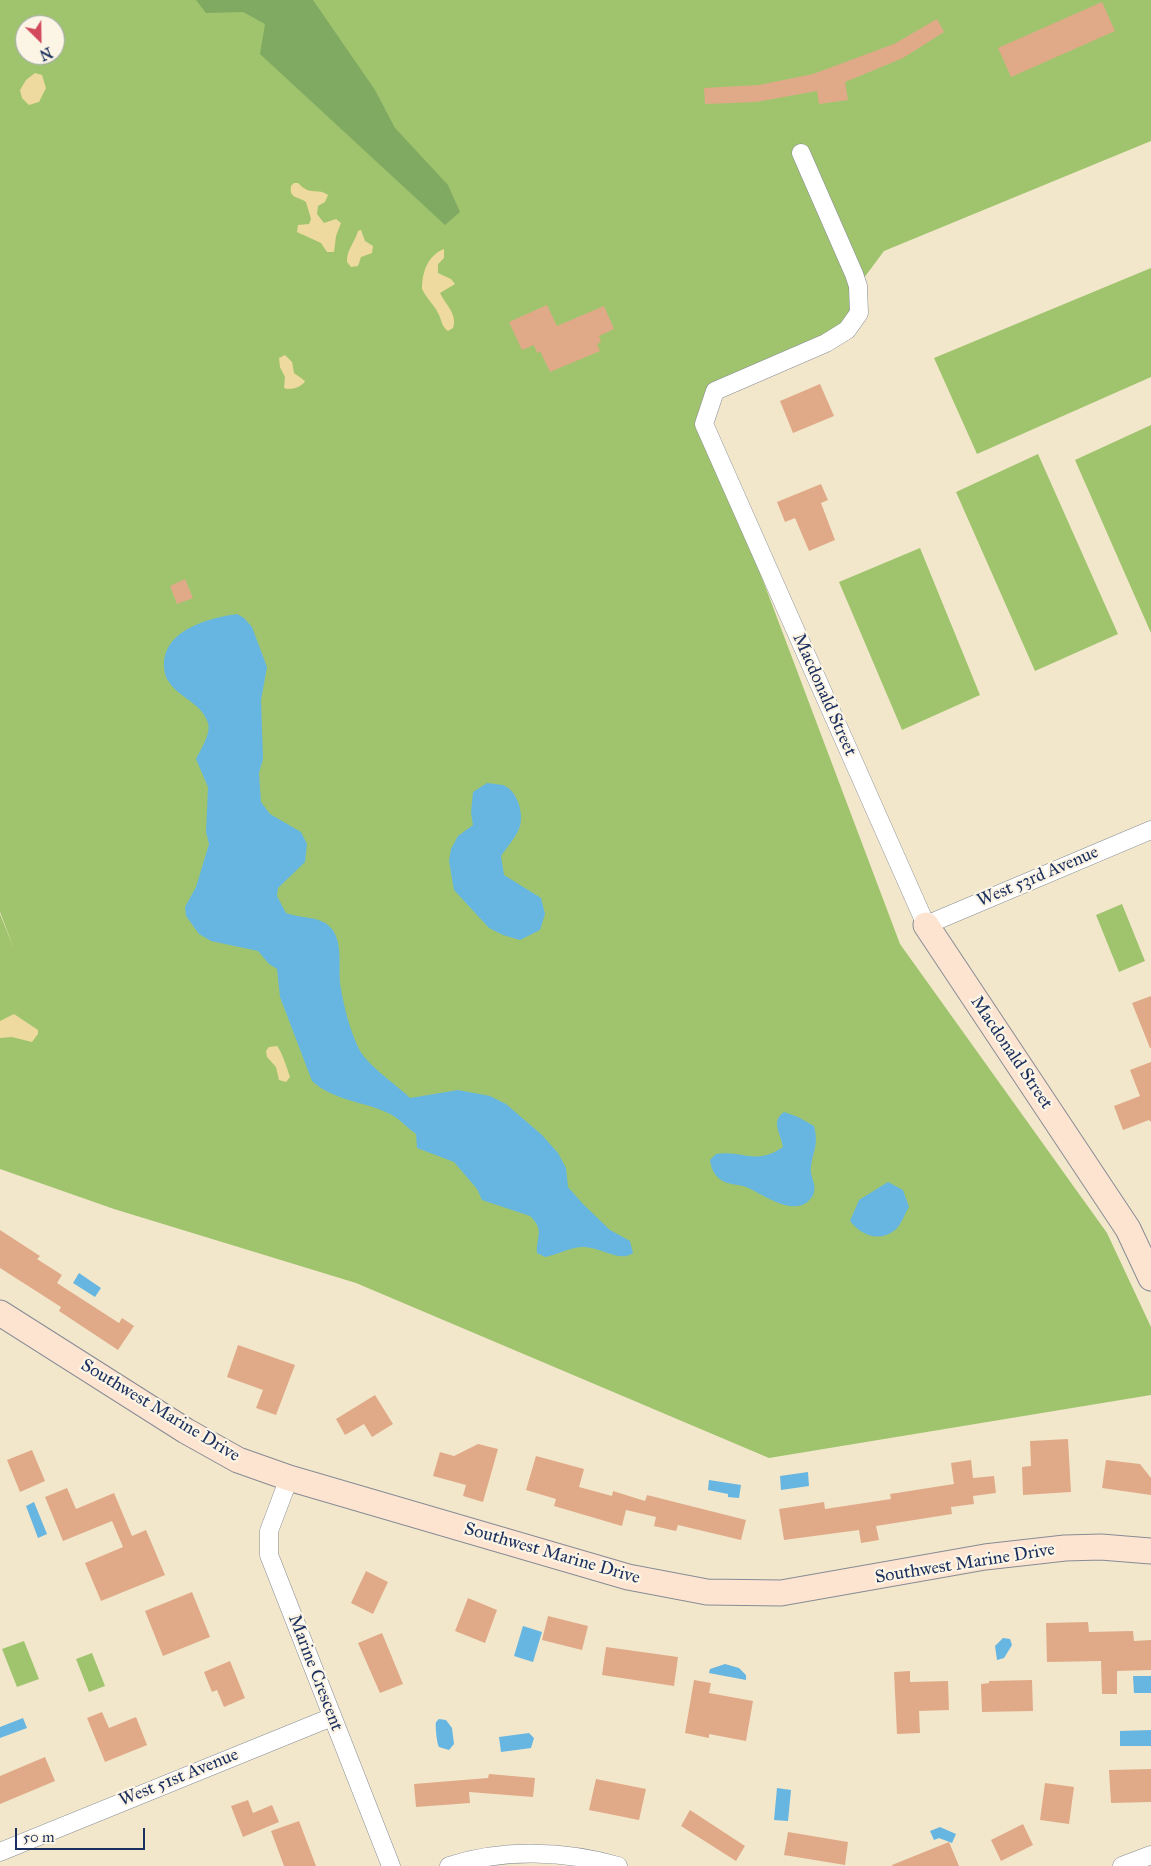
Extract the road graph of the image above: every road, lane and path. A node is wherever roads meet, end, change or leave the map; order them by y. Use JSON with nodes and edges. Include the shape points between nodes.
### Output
{"nodes":[{"id":1,"x":801,"y":153,"type":"dead end"},
{"id":2,"x":1151,"y":830,"type":"edge"},
{"id":3,"x":926,"y":925,"type":"junction"},
{"id":4,"x":1151,"y":1278,"type":"edge"},
{"id":5,"x":0,"y":1313,"type":"edge"},
{"id":6,"x":289,"y":1478,"type":"junction"},
{"id":7,"x":1151,"y":1551,"type":"edge"},
{"id":8,"x":332,"y":1717,"type":"junction"},
{"id":9,"x":0,"y":1852,"type":"edge"},
{"id":10,"x":1151,"y":1855,"type":"edge"},
{"id":11,"x":391,"y":1866,"type":"edge"},
{"id":12,"x":449,"y":1866,"type":"edge"},
{"id":13,"x":618,"y":1866,"type":"edge"},
{"id":14,"x":1122,"y":1866,"type":"edge"}],
"edges":[{"from":1,"to":3,"type":"street","name":"Macdonald Street","via":[[854,274],[860,313],[847,330],[826,343],[715,391],[704,424]]},
{"from":2,"to":3,"type":"street","name":"West 53rd Avenue"},
{"from":3,"to":4,"type":"main road","name":"Macdonald Street","via":[[1128,1229]]},
{"from":5,"to":6,"type":"main road","name":"Southwest Marine Drive","via":[[186,1431],[238,1460]]},
{"from":6,"to":7,"type":"main road","name":"Southwest Marine Drive","via":[[628,1577],[707,1592],[781,1593],[985,1557],[1055,1549],[1101,1547]]},
{"from":6,"to":8,"type":"street","name":"Marine Crescent","via":[[269,1531],[269,1555]]},
{"from":8,"to":9,"type":"street","name":"West 51st Avenue"},
{"from":8,"to":11,"type":"street","name":"Marine Crescent"},
{"from":10,"to":14,"type":"street"},
{"from":12,"to":13,"type":"street","via":[[497,1856],[532,1854],[572,1856]]}]}
